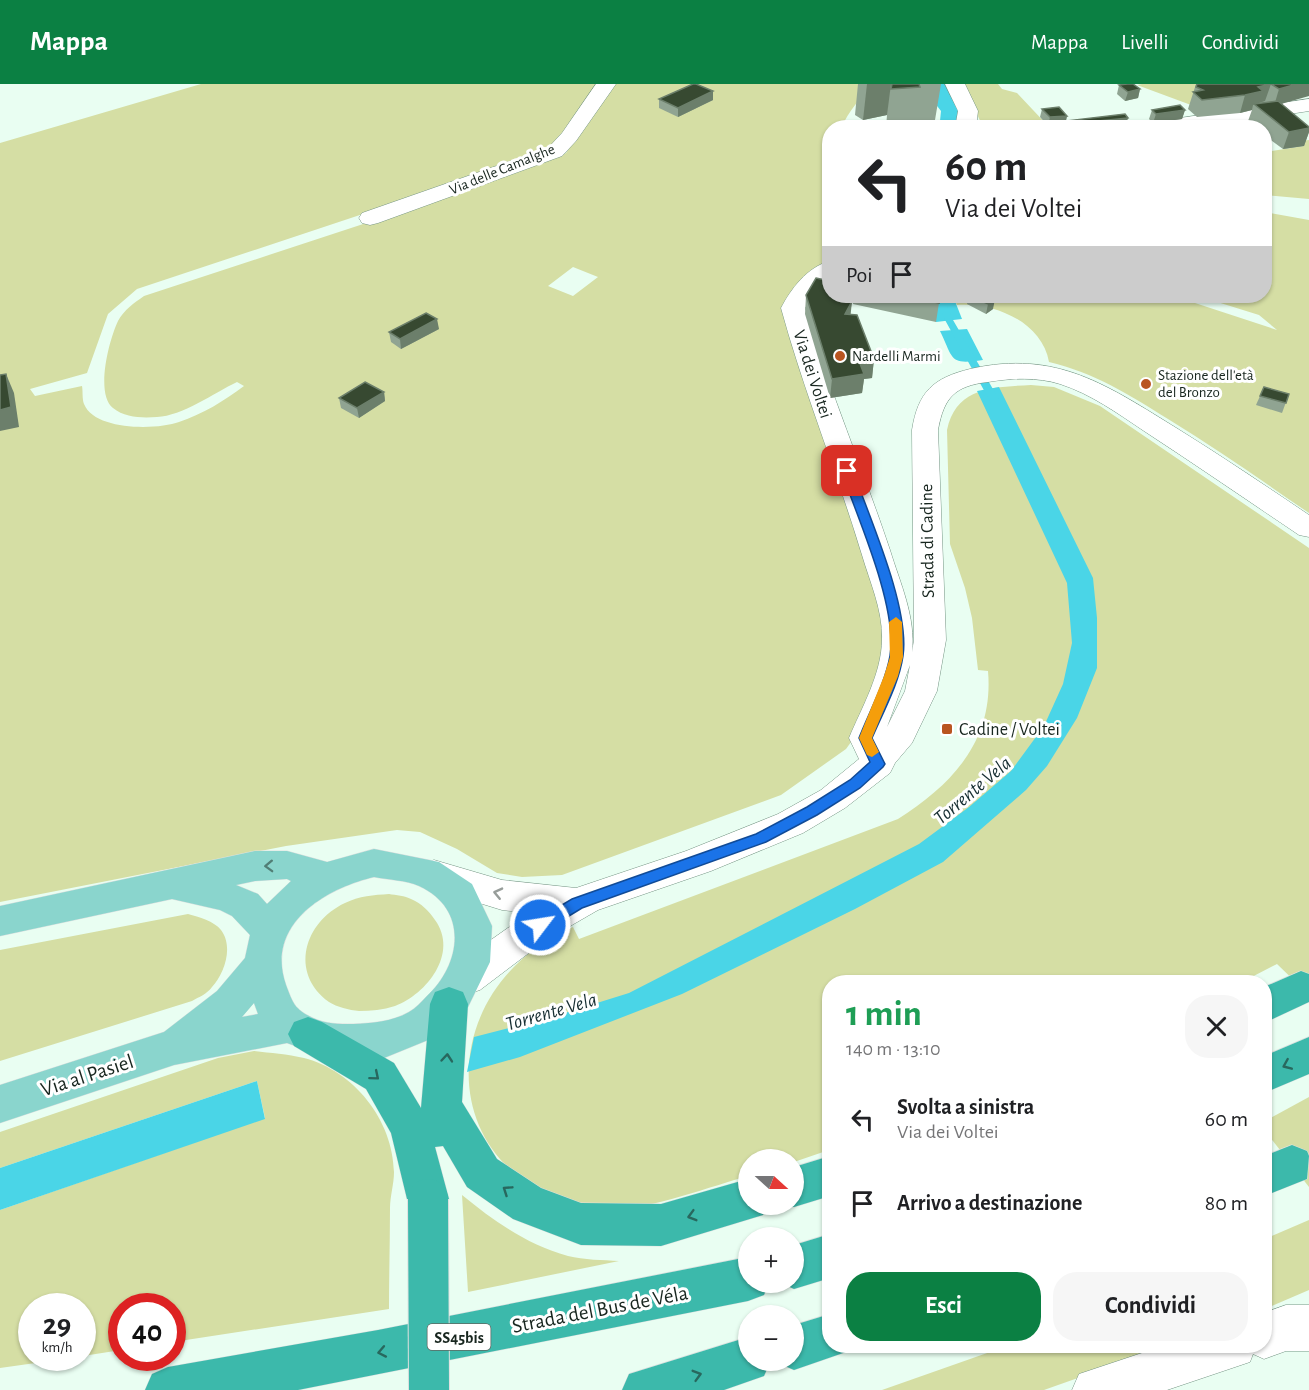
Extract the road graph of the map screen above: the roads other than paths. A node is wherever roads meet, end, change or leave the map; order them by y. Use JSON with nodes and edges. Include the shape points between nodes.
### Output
{"nodes":[{"id":1,"x":606,"y":84,"type":"edge"},
{"id":2,"x":955,"y":84,"type":"edge"},
{"id":3,"x":1309,"y":105,"type":"edge"},
{"id":4,"x":968,"y":120,"type":"edge"},
{"id":5,"x":1207,"y":120,"type":"edge"},
{"id":6,"x":1305,"y":126,"type":"edge"},
{"id":7,"x":370,"y":218,"type":"dead end"},
{"id":8,"x":822,"y":274,"type":"edge"},
{"id":9,"x":1309,"y":528,"type":"edge"},
{"id":10,"x":878,"y":764,"type":"junction"},
{"id":11,"x":435,"y":875,"type":"junction"},
{"id":12,"x":326,"y":876,"type":"junction"},
{"id":13,"x":172,"y":885,"type":"junction"},
{"id":14,"x":577,"y":903,"type":"junction"},
{"id":15,"x":0,"y":921,"type":"edge"},
{"id":16,"x":266,"y":948,"type":"junction"},
{"id":17,"x":1301,"y":988,"type":"dead end"},
{"id":18,"x":458,"y":991,"type":"junction"},
{"id":19,"x":1272,"y":1002,"type":"edge"},
{"id":20,"x":300,"y":1030,"type":"junction"},
{"id":21,"x":174,"y":1047,"type":"junction"},
{"id":22,"x":1309,"y":1055,"type":"edge"},
{"id":23,"x":1272,"y":1071,"type":"edge"},
{"id":24,"x":0,"y":1104,"type":"edge"},
{"id":25,"x":442,"y":1108,"type":"junction"},
{"id":26,"x":822,"y":1178,"type":"edge"},
{"id":27,"x":804,"y":1184,"type":"edge"},
{"id":28,"x":428,"y":1199,"type":"junction"},
{"id":29,"x":738,"y":1203,"type":"edge"},
{"id":30,"x":822,"y":1258,"type":"edge"},
{"id":31,"x":804,"y":1264,"type":"edge"},
{"id":32,"x":738,"y":1281,"type":"edge"},
{"id":33,"x":1309,"y":1328,"type":"edge"},
{"id":34,"x":1272,"y":1333,"type":"edge"},
{"id":35,"x":822,"y":1338,"type":"edge"},
{"id":36,"x":804,"y":1344,"type":"edge"},
{"id":37,"x":1212,"y":1353,"type":"edge"},
{"id":38,"x":738,"y":1363,"type":"edge"},
{"id":39,"x":168,"y":1390,"type":"edge"},
{"id":40,"x":429,"y":1390,"type":"edge"},
{"id":41,"x":645,"y":1390,"type":"edge"},
{"id":42,"x":1095,"y":1390,"type":"edge"}],
"edges":[{"from":1,"to":7,"type":"street","name":"Via delle Camalghe","via":[[555,152]]},
{"from":2,"to":4,"type":"street","via":[[967,105]]},
{"from":3,"to":5,"type":"street"},
{"from":3,"to":6,"type":"street","via":[[1301,112]]},
{"from":8,"to":10,"type":"street","name":"Via dei Voltei","via":[[800,295],[793,308],[864,515],[895,614],[898,638],[891,676],[866,738]]},
{"from":9,"to":10,"type":"street","name":"Strada di Cadine","via":[[1108,396],[1069,379],[1012,371],[949,384],[940,390],[927,412],[925,430],[928,669],[896,742]]},
{"from":10,"to":14,"type":"street","name":"Strada di Cadine","via":[[855,784],[761,838]]},
{"from":11,"to":12,"type":"main road","via":[[416,867],[374,863]]},
{"from":14,"to":11,"type":"street","name":"Strada di Cadine","one_way":true,"via":[[502,895]]},
{"from":11,"to":18,"type":"main road","via":[[467,905],[475,928],[475,952]]},
{"from":12,"to":13,"type":"main road","one_way":true,"via":[[287,865],[255,866]]},
{"from":12,"to":16,"type":"main road","via":[[304,889],[284,909]]},
{"from":13,"to":15,"type":"main road"},
{"from":13,"to":16,"type":"main road","via":[[226,896],[245,905]]},
{"from":14,"to":18,"type":"street","name":"Strada di Cadine","via":[[522,936]]},
{"from":16,"to":20,"type":"main road","via":[[265,987],[281,1018]]},
{"from":16,"to":21,"type":"main road","name":"Via al Pasiel","via":[[231,1003]]},
{"from":17,"to":19,"type":"highway"},
{"from":18,"to":20,"type":"main road","via":[[425,1024],[396,1037],[364,1044],[332,1042]]},
{"from":25,"to":18,"type":"highway","one_way":true},
{"from":20,"to":21,"type":"main road","name":"Via al Pasiel"},
{"from":20,"to":28,"type":"highway","one_way":true,"via":[[380,1077],[410,1128]]},
{"from":21,"to":24,"type":"main road","name":"Via al Pasiel"},
{"from":22,"to":23,"type":"highway","one_way":true},
{"from":25,"to":28,"type":"highway"},
{"from":29,"to":25,"type":"highway","one_way":true,"via":[[661,1225],[581,1224],[528,1204],[482,1173]]},
{"from":26,"to":27,"type":"highway"},
{"from":28,"to":40,"type":"highway","bridge":true},
{"from":30,"to":31,"type":"highway"},
{"from":32,"to":39,"type":"highway","name":"Strada del Bus de Véla","number":"SS45bis","one_way":true,"via":[[390,1351]]},
{"from":33,"to":34,"type":"street","via":[[1286,1328]]},
{"from":35,"to":36,"type":"highway"},
{"from":37,"to":42,"type":"street"},
{"from":41,"to":38,"type":"highway","one_way":true}]}
